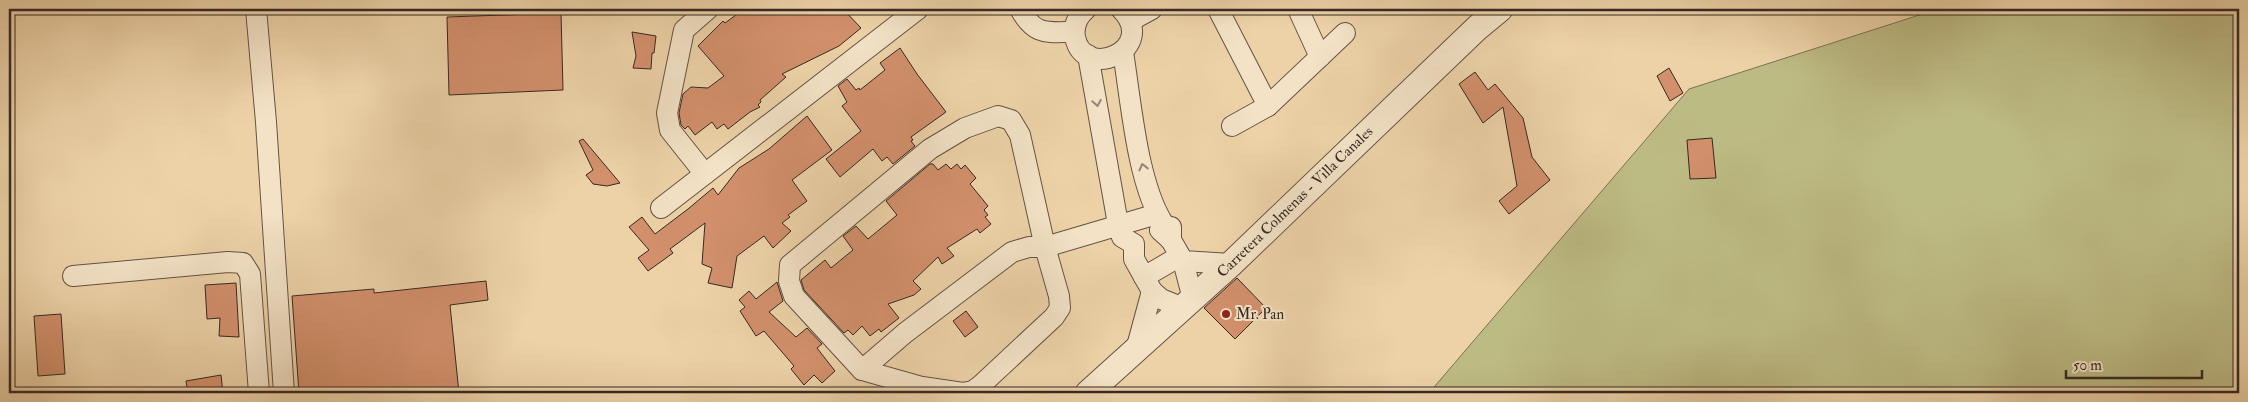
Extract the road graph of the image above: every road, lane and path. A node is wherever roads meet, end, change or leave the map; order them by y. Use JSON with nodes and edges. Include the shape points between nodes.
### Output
{"nodes":[{"id":1,"x":256,"y":9,"type":"edge"},
{"id":2,"x":708,"y":9,"type":"edge"},
{"id":3,"x":918,"y":9,"type":"edge"},
{"id":4,"x":1020,"y":9,"type":"edge"},
{"id":5,"x":1086,"y":9,"type":"edge"},
{"id":6,"x":1152,"y":9,"type":"edge"},
{"id":7,"x":1218,"y":9,"type":"edge"},
{"id":8,"x":1298,"y":9,"type":"edge"},
{"id":9,"x":1500,"y":9,"type":"edge"},
{"id":10,"x":1124,"y":12,"type":"edge"},
{"id":11,"x":1074,"y":32,"type":"junction"},
{"id":12,"x":1345,"y":33,"type":"dead end"},
{"id":13,"x":1123,"y":52,"type":"junction"},
{"id":14,"x":1088,"y":55,"type":"junction"},
{"id":15,"x":1320,"y":56,"type":"junction"},
{"id":16,"x":1268,"y":106,"type":"junction"},
{"id":17,"x":1232,"y":126,"type":"dead end"},
{"id":18,"x":705,"y":174,"type":"junction"},
{"id":19,"x":661,"y":208,"type":"dead end"},
{"id":20,"x":1120,"y":230,"type":"junction"},
{"id":21,"x":1171,"y":239,"type":"junction"},
{"id":22,"x":1045,"y":247,"type":"junction"},
{"id":23,"x":1231,"y":264,"type":"junction"},
{"id":24,"x":74,"y":276,"type":"dead end"},
{"id":25,"x":1148,"y":284,"type":"junction"},
{"id":26,"x":1188,"y":303,"type":"junction"},
{"id":27,"x":1136,"y":350,"type":"junction"},
{"id":28,"x":862,"y":370,"type":"junction"},
{"id":29,"x":259,"y":393,"type":"edge"},
{"id":30,"x":284,"y":393,"type":"edge"},
{"id":31,"x":1088,"y":393,"type":"edge"}],
"edges":[{"from":1,"to":30,"type":"street"},
{"from":2,"to":18,"type":"street","via":[[684,30],[667,112],[670,130]]},
{"from":3,"to":18,"type":"street"},
{"from":4,"to":11,"type":"street","via":[[1026,21],[1043,32]]},
{"from":5,"to":11,"type":"street","via":[[1076,22]]},
{"from":6,"to":10,"type":"street"},
{"from":7,"to":16,"type":"street"},
{"from":8,"to":15,"type":"street"},
{"from":9,"to":23,"type":"street","name":"Carretera Colmenas - Villa Canales"},
{"from":10,"to":13,"type":"street","via":[[1132,35]]},
{"from":11,"to":14,"type":"street","via":[[1076,41]]},
{"from":12,"to":15,"type":"street"},
{"from":13,"to":14,"type":"street","via":[[1106,60]]},
{"from":21,"to":13,"type":"street","one_way":true,"via":[[1142,167]]},
{"from":14,"to":20,"type":"street","one_way":true},
{"from":15,"to":16,"type":"street"},
{"from":16,"to":17,"type":"street"},
{"from":18,"to":19,"type":"street"},
{"from":20,"to":21,"type":"street"},
{"from":20,"to":22,"type":"street"},
{"from":20,"to":25,"type":"street","via":[[1134,244],[1134,259]]},
{"from":21,"to":23,"type":"street"},
{"from":21,"to":25,"type":"street"},
{"from":21,"to":26,"type":"street"},
{"from":22,"to":28,"type":"street","via":[[1028,247],[1012,252]]},
{"from":22,"to":28,"type":"street","via":[[1060,308],[973,391],[963,393],[922,387]]},
{"from":22,"to":28,"type":"street","via":[[1020,135],[1011,120],[998,116],[965,128],[930,149],[790,265],[789,281],[794,296]]},
{"from":23,"to":26,"type":"street","name":"Carretera Colmenas - Villa Canales"},
{"from":24,"to":29,"type":"street","via":[[244,263],[250,274]]},
{"from":25,"to":26,"type":"street","via":[[1161,299]]},
{"from":25,"to":27,"type":"street"},
{"from":26,"to":27,"type":"street","name":"Carretera Colmenas - Villa Canales"},
{"from":27,"to":31,"type":"street","name":"Carretera Colmenas - Villa Canales"}]}
